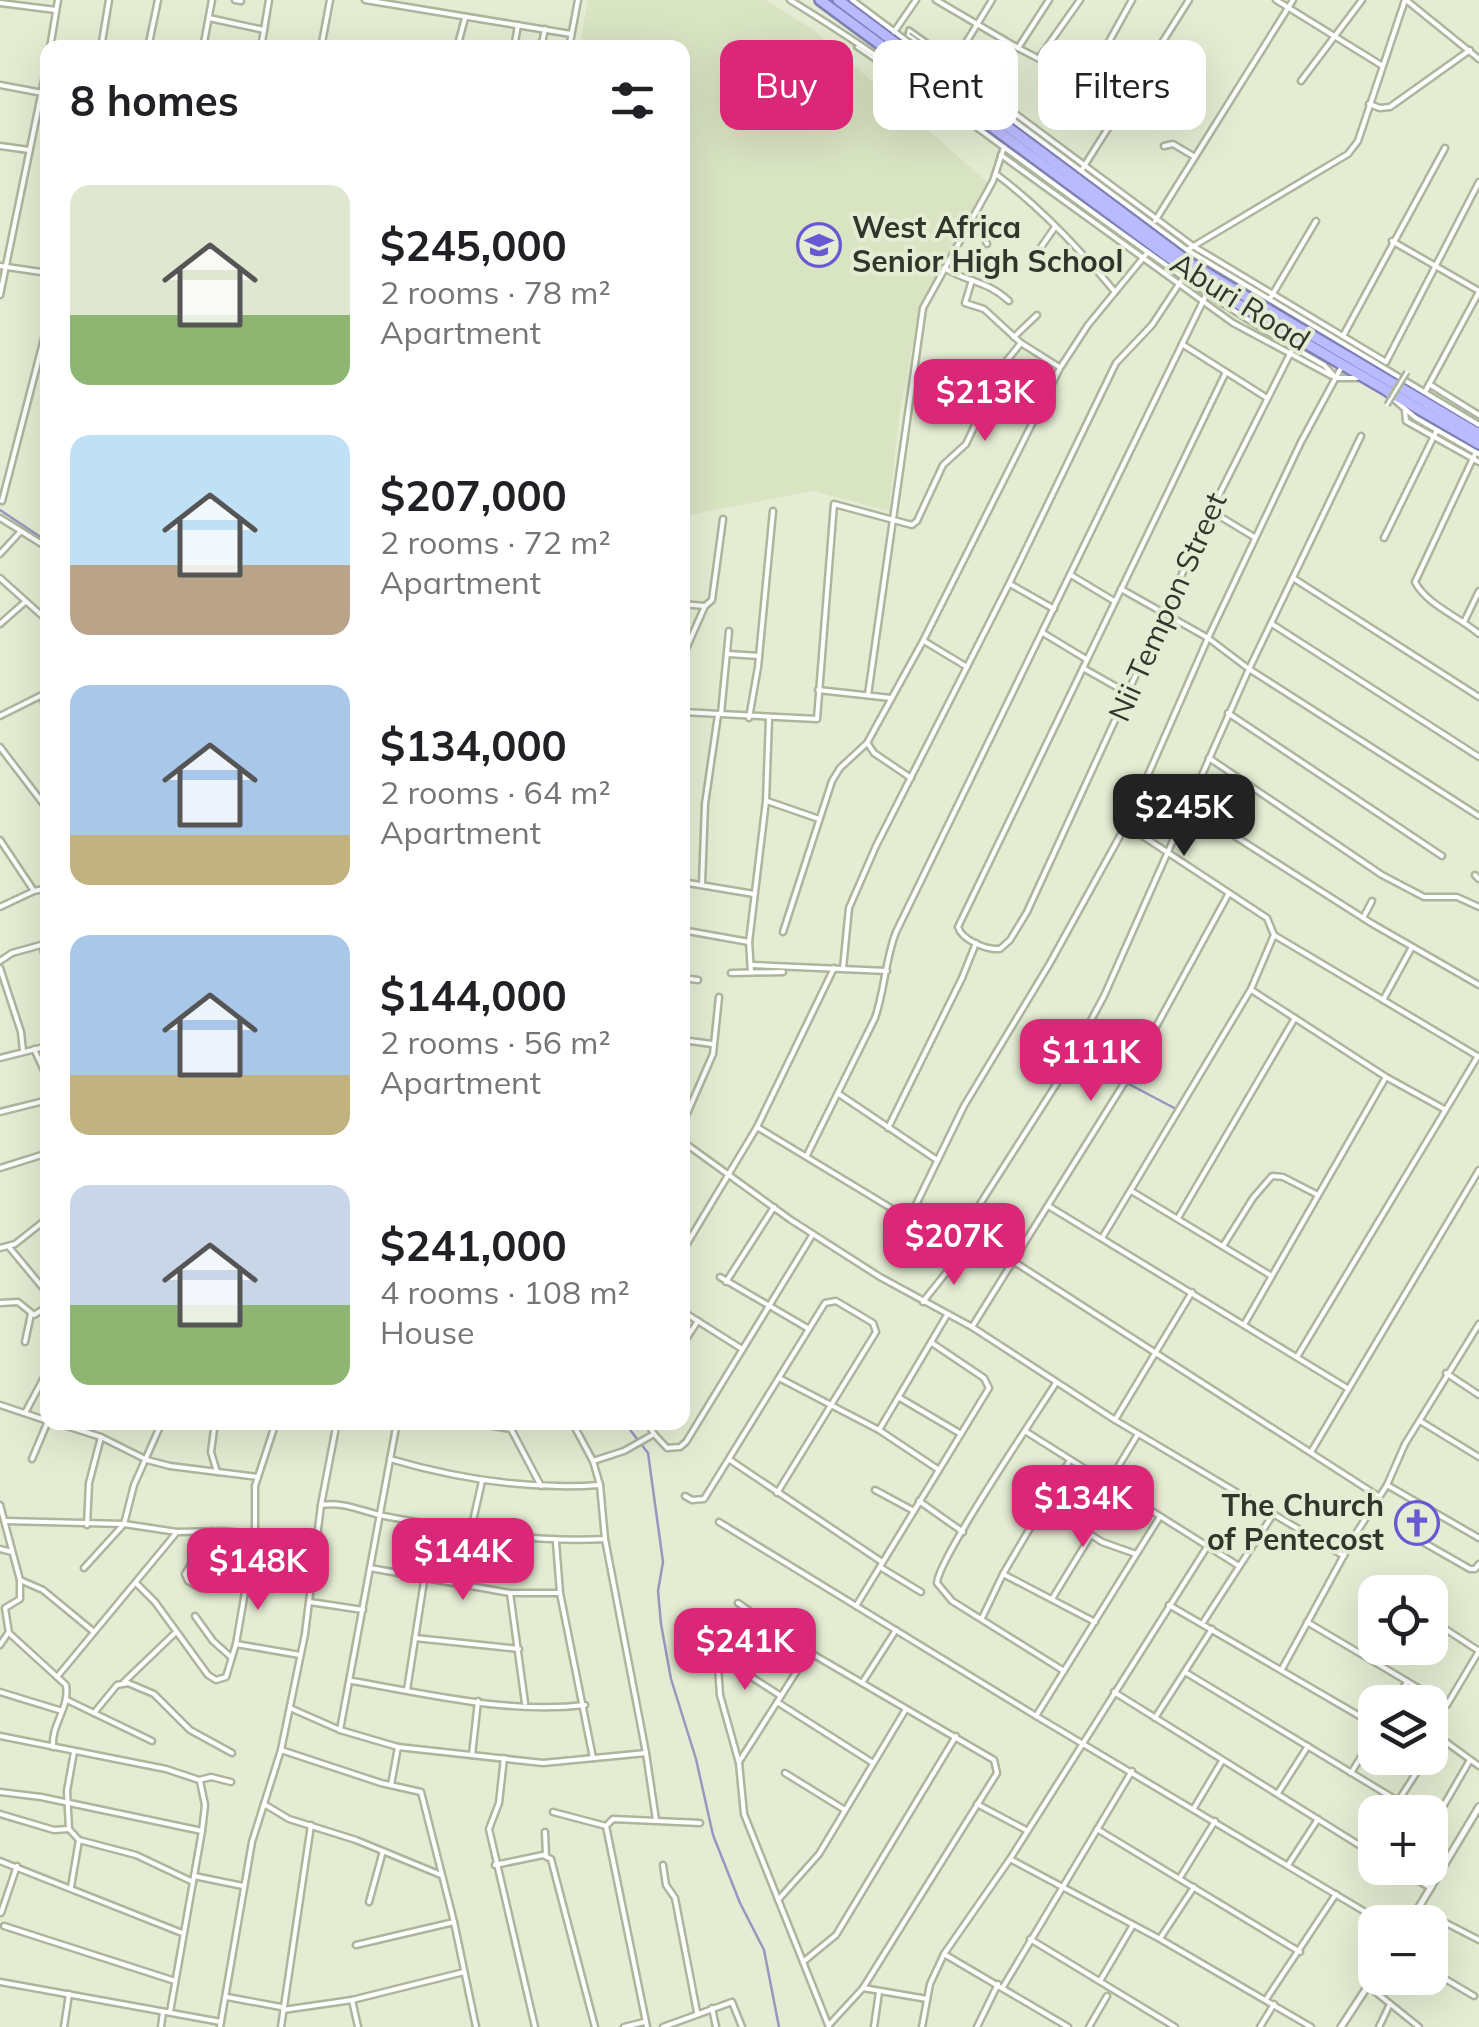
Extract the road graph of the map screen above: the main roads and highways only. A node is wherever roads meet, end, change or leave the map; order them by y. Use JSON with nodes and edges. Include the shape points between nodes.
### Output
{"nodes":[{"id":1,"x":820,"y":0,"type":"edge"},
{"id":2,"x":838,"y":0,"type":"edge"},
{"id":3,"x":1243,"y":286,"type":"road end"},
{"id":4,"x":1250,"y":299,"type":"junction"},
{"id":5,"x":1262,"y":330,"type":"road end"},
{"id":6,"x":1281,"y":331,"type":"junction"},
{"id":7,"x":1346,"y":360,"type":"junction"},
{"id":8,"x":1479,"y":434,"type":"edge"},
{"id":9,"x":1477,"y":452,"type":"edge"}],
"edges":[{"from":1,"to":6,"type":"highway","name":"Aburi Road","via":[[1000,140]]},
{"from":2,"to":4,"type":"highway","via":[[1191,264]]},
{"from":3,"to":4,"type":"highway"},
{"from":4,"to":7,"type":"highway"},
{"from":5,"to":6,"type":"highway"},
{"from":6,"to":7,"type":"highway","name":"Aburi Road"},
{"from":7,"to":8,"type":"highway","via":[[1385,368]]},
{"from":7,"to":9,"type":"highway","name":"Aburi Road","via":[[1362,378]]}]}
